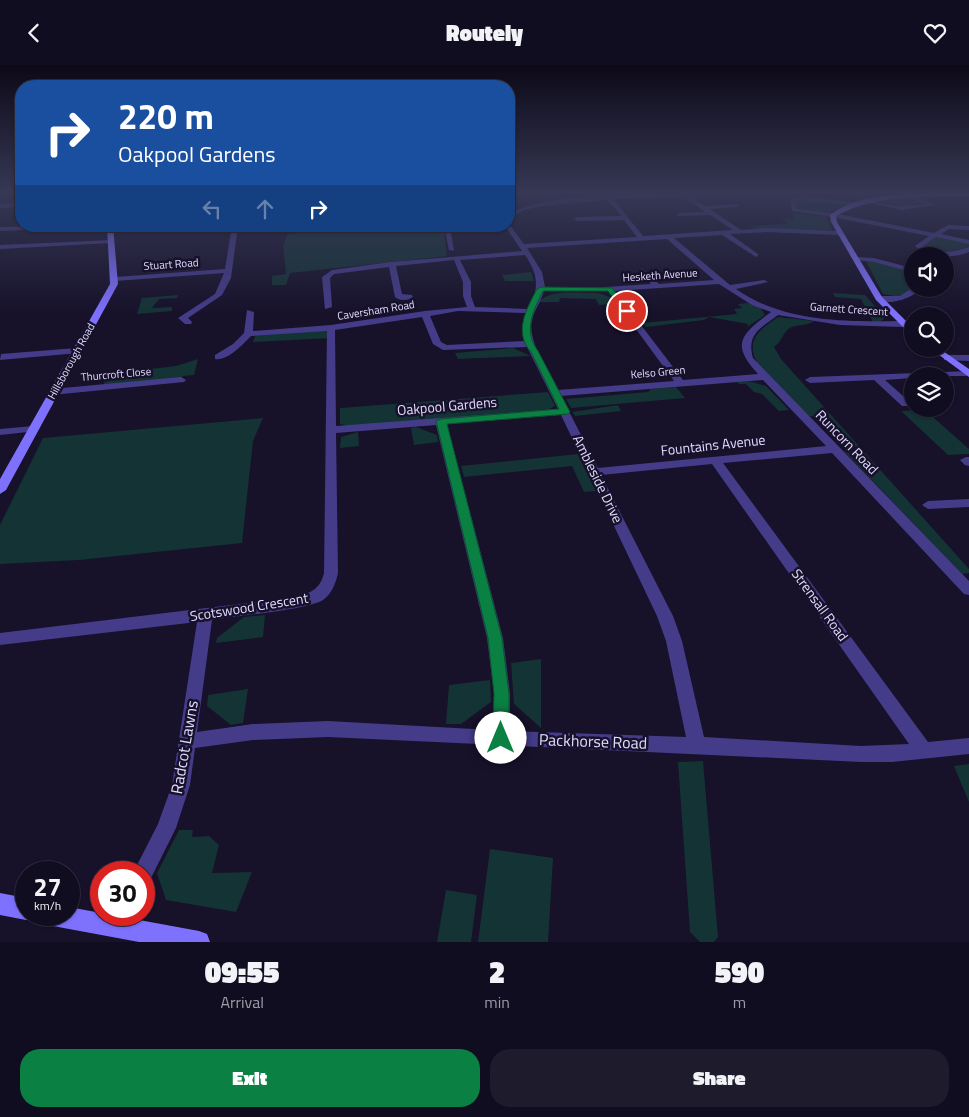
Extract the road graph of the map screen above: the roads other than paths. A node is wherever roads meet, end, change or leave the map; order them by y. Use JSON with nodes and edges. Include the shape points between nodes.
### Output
{"nodes":[{"id":1,"x":110,"y":233,"type":"edge"},
{"id":2,"x":234,"y":233,"type":"edge"},
{"id":3,"x":449,"y":233,"type":"edge"},
{"id":4,"x":513,"y":233,"type":"edge"},
{"id":5,"x":577,"y":233,"type":"dead end"},
{"id":6,"x":636,"y":233,"type":"edge"},
{"id":7,"x":724,"y":233,"type":"joint"},
{"id":8,"x":840,"y":233,"type":"edge"},
{"id":9,"x":925,"y":233,"type":"edge"},
{"id":10,"x":940,"y":233,"type":"edge"},
{"id":11,"x":936,"y":235,"type":"junction"},
{"id":12,"x":668,"y":237,"type":"junction"},
{"id":13,"x":640,"y":238,"type":"junction"},
{"id":14,"x":111,"y":241,"type":"junction"},
{"id":15,"x":585,"y":242,"type":"junction"},
{"id":16,"x":969,"y":242,"type":"edge"},
{"id":17,"x":0,"y":247,"type":"edge"},
{"id":18,"x":452,"y":249,"type":"dead end"},
{"id":19,"x":524,"y":249,"type":"junction"},
{"id":20,"x":969,"y":249,"type":"edge"},
{"id":21,"x":756,"y":255,"type":"dead end"},
{"id":22,"x":456,"y":258,"type":"junction"},
{"id":23,"x":857,"y":259,"type":"junction"},
{"id":24,"x":391,"y":264,"type":"junction"},
{"id":25,"x":904,"y":268,"type":"edge"},
{"id":26,"x":228,"y":271,"type":"junction"},
{"id":27,"x":642,"y":271,"type":"dead end"},
{"id":28,"x":115,"y":279,"type":"junction"},
{"id":29,"x":721,"y":282,"type":"junction"},
{"id":30,"x":764,"y":282,"type":"dead end"},
{"id":31,"x":657,"y":286,"type":"junction"},
{"id":32,"x":729,"y":288,"type":"junction"},
{"id":33,"x":541,"y":289,"type":"junction"},
{"id":34,"x":610,"y":289,"type":"junction"},
{"id":35,"x":409,"y":297,"type":"dead end"},
{"id":36,"x":904,"y":297,"type":"edge"},
{"id":37,"x":879,"y":298,"type":"junction"},
{"id":38,"x":325,"y":304,"type":"dead end"},
{"id":39,"x":471,"y":308,"type":"junction"},
{"id":40,"x":529,"y":311,"type":"junction"},
{"id":41,"x":778,"y":311,"type":"junction"},
{"id":42,"x":250,"y":312,"type":"dead end"},
{"id":43,"x":425,"y":313,"type":"junction"},
{"id":44,"x":181,"y":319,"type":"dead end"},
{"id":45,"x":904,"y":324,"type":"joint"},
{"id":46,"x":331,"y":329,"type":"junction"},
{"id":47,"x":248,"y":334,"type":"junction"},
{"id":48,"x":528,"y":344,"type":"junction"},
{"id":49,"x":76,"y":351,"type":"junction"},
{"id":50,"x":1,"y":357,"type":"edge"},
{"id":51,"x":218,"y":357,"type":"dead end"},
{"id":52,"x":947,"y":358,"type":"joint"},
{"id":53,"x":969,"y":358,"type":"edge"},
{"id":54,"x":968,"y":374,"type":"edge"},
{"id":55,"x":763,"y":377,"type":"junction"},
{"id":56,"x":876,"y":377,"type":"junction"},
{"id":57,"x":181,"y":380,"type":"dead end"},
{"id":58,"x":810,"y":380,"type":"dead end"},
{"id":59,"x":680,"y":383,"type":"junction"},
{"id":60,"x":52,"y":392,"type":"junction"},
{"id":61,"x":556,"y":393,"type":"junction"},
{"id":62,"x":904,"y":402,"type":"edge"},
{"id":63,"x":565,"y":412,"type":"junction"},
{"id":64,"x":441,"y":421,"type":"junction"},
{"id":65,"x":33,"y":429,"type":"junction"},
{"id":66,"x":332,"y":430,"type":"junction"},
{"id":67,"x":0,"y":432,"type":"edge"},
{"id":68,"x":833,"y":449,"type":"junction"},
{"id":69,"x":715,"y":460,"type":"junction"},
{"id":70,"x":595,"y":472,"type":"junction"},
{"id":71,"x":0,"y":490,"type":"edge"},
{"id":72,"x":969,"y":503,"type":"edge"},
{"id":73,"x":928,"y":505,"type":"dead end"},
{"id":74,"x":969,"y":590,"type":"edge"},
{"id":75,"x":205,"y":615,"type":"junction"},
{"id":76,"x":0,"y":639,"type":"edge"},
{"id":77,"x":501,"y":738,"type":"junction"},
{"id":78,"x":188,"y":741,"type":"junction"},
{"id":79,"x":697,"y":745,"type":"junction"},
{"id":80,"x":969,"y":746,"type":"edge"},
{"id":81,"x":923,"y":749,"type":"junction"},
{"id":82,"x":149,"y":861,"type":"edge"},
{"id":83,"x":0,"y":904,"type":"edge"},
{"id":84,"x":15,"y":907,"type":"edge"},
{"id":85,"x":137,"y":926,"type":"edge"},
{"id":86,"x":199,"y":942,"type":"edge"}],
"edges":[{"from":1,"to":14,"type":"street"},
{"from":2,"to":26,"type":"street"},
{"from":3,"to":18,"type":"street"},
{"from":4,"to":19,"type":"street"},
{"from":5,"to":15,"type":"street"},
{"from":6,"to":13,"type":"street"},
{"from":7,"to":12,"type":"street"},
{"from":7,"to":21,"type":"street"},
{"from":8,"to":23,"type":"street"},
{"from":9,"to":11,"type":"street"},
{"from":10,"to":11,"type":"street"},
{"from":11,"to":16,"type":"street"},
{"from":11,"to":20,"type":"street","via":[[918,246],[950,255],[959,255]]},
{"from":12,"to":13,"type":"street"},
{"from":12,"to":29,"type":"street","name":"Garnett Crescent"},
{"from":13,"to":15,"type":"street"},
{"from":14,"to":17,"type":"street"},
{"from":14,"to":28,"type":"street"},
{"from":15,"to":19,"type":"street"},
{"from":19,"to":22,"type":"street"},
{"from":19,"to":33,"type":"street","via":[[538,271]]},
{"from":22,"to":24,"type":"street"},
{"from":22,"to":39,"type":"street","via":[[467,282]]},
{"from":23,"to":25,"type":"street"},
{"from":23,"to":37,"type":"street"},
{"from":24,"to":35,"type":"street","via":[[397,279],[395,299]]},
{"from":24,"to":38,"type":"street","via":[[332,273],[326,277]]},
{"from":26,"to":28,"type":"street","name":"Stuart Road"},
{"from":26,"to":44,"type":"street","via":[[218,295]]},
{"from":27,"to":31,"type":"street"},
{"from":28,"to":49,"type":"street","name":"Hillsborough Road"},
{"from":29,"to":31,"type":"street","name":"Hesketh Avenue"},
{"from":29,"to":32,"type":"street","name":"Garnett Crescent"},
{"from":30,"to":32,"type":"street"},
{"from":31,"to":34,"type":"street","name":"Hesketh Avenue"},
{"from":32,"to":41,"type":"street","name":"Garnett Crescent","via":[[748,300]]},
{"from":33,"to":34,"type":"street","name":"Hesketh Avenue"},
{"from":33,"to":40,"type":"street","name":"Ambleside Drive"},
{"from":34,"to":59,"type":"street"},
{"from":36,"to":37,"type":"street"},
{"from":37,"to":45,"type":"street"},
{"from":39,"to":40,"type":"street","name":"Caversham Road"},
{"from":39,"to":43,"type":"street","name":"Caversham Road"},
{"from":40,"to":48,"type":"street","name":"Ambleside Drive","via":[[526,323]]},
{"from":41,"to":45,"type":"street","name":"Garnett Crescent","via":[[825,321]]},
{"from":41,"to":55,"type":"street","name":"Runcorn Road","via":[[752,331],[745,343],[749,359]]},
{"from":42,"to":47,"type":"street"},
{"from":43,"to":46,"type":"street","name":"Caversham Road"},
{"from":43,"to":48,"type":"street","via":[[437,344],[446,348]]},
{"from":46,"to":47,"type":"street","name":"Caversham Road"},
{"from":46,"to":66,"type":"street","name":"Scotswood Crescent"},
{"from":47,"to":51,"type":"street"},
{"from":48,"to":61,"type":"street","name":"Ambleside Drive"},
{"from":49,"to":50,"type":"street"},
{"from":49,"to":60,"type":"street","name":"Hillsborough Road"},
{"from":52,"to":53,"type":"street"},
{"from":52,"to":54,"type":"street"},
{"from":54,"to":56,"type":"street"},
{"from":55,"to":59,"type":"street","name":"Kelso Green"},
{"from":55,"to":68,"type":"street","name":"Runcorn Road"},
{"from":56,"to":58,"type":"street"},
{"from":56,"to":62,"type":"street"},
{"from":57,"to":60,"type":"street","name":"Thurcroft Close"},
{"from":59,"to":61,"type":"street","name":"Kelso Green"},
{"from":60,"to":65,"type":"street","name":"Hillsborough Road"},
{"from":61,"to":63,"type":"street","name":"Ambleside Drive"},
{"from":63,"to":64,"type":"street","name":"Oakpool Gardens"},
{"from":63,"to":70,"type":"street","name":"Ambleside Drive"},
{"from":64,"to":66,"type":"street","name":"Oakpool Gardens"},
{"from":64,"to":77,"type":"street","via":[[495,638],[502,694]]},
{"from":65,"to":67,"type":"street"},
{"from":65,"to":71,"type":"street","name":"Hillsborough Road"},
{"from":66,"to":75,"type":"street","name":"Scotswood Crescent","via":[[331,573],[328,584],[318,596],[297,602]]},
{"from":68,"to":69,"type":"street","name":"Fountains Avenue"},
{"from":68,"to":74,"type":"street","name":"Runcorn Road"},
{"from":69,"to":70,"type":"street","name":"Fountains Avenue"},
{"from":69,"to":81,"type":"street","name":"Strensall Road"},
{"from":70,"to":79,"type":"street","name":"Ambleside Drive","via":[[665,616],[674,641]]},
{"from":72,"to":73,"type":"street"},
{"from":75,"to":76,"type":"street","name":"Scotswood Crescent"},
{"from":75,"to":78,"type":"street","name":"Radcot Lawns"},
{"from":77,"to":78,"type":"street","name":"Packhorse Road","via":[[328,729],[253,732]]},
{"from":77,"to":79,"type":"street","name":"Packhorse Road"},
{"from":78,"to":82,"type":"street","name":"Radcot Lawns","via":[[178,793],[166,828]]},
{"from":79,"to":81,"type":"street","name":"Packhorse Road","via":[[862,754]]},
{"from":80,"to":81,"type":"street","name":"Packhorse Road"},
{"from":83,"to":84,"type":"street"},
{"from":85,"to":86,"type":"street"}]}
